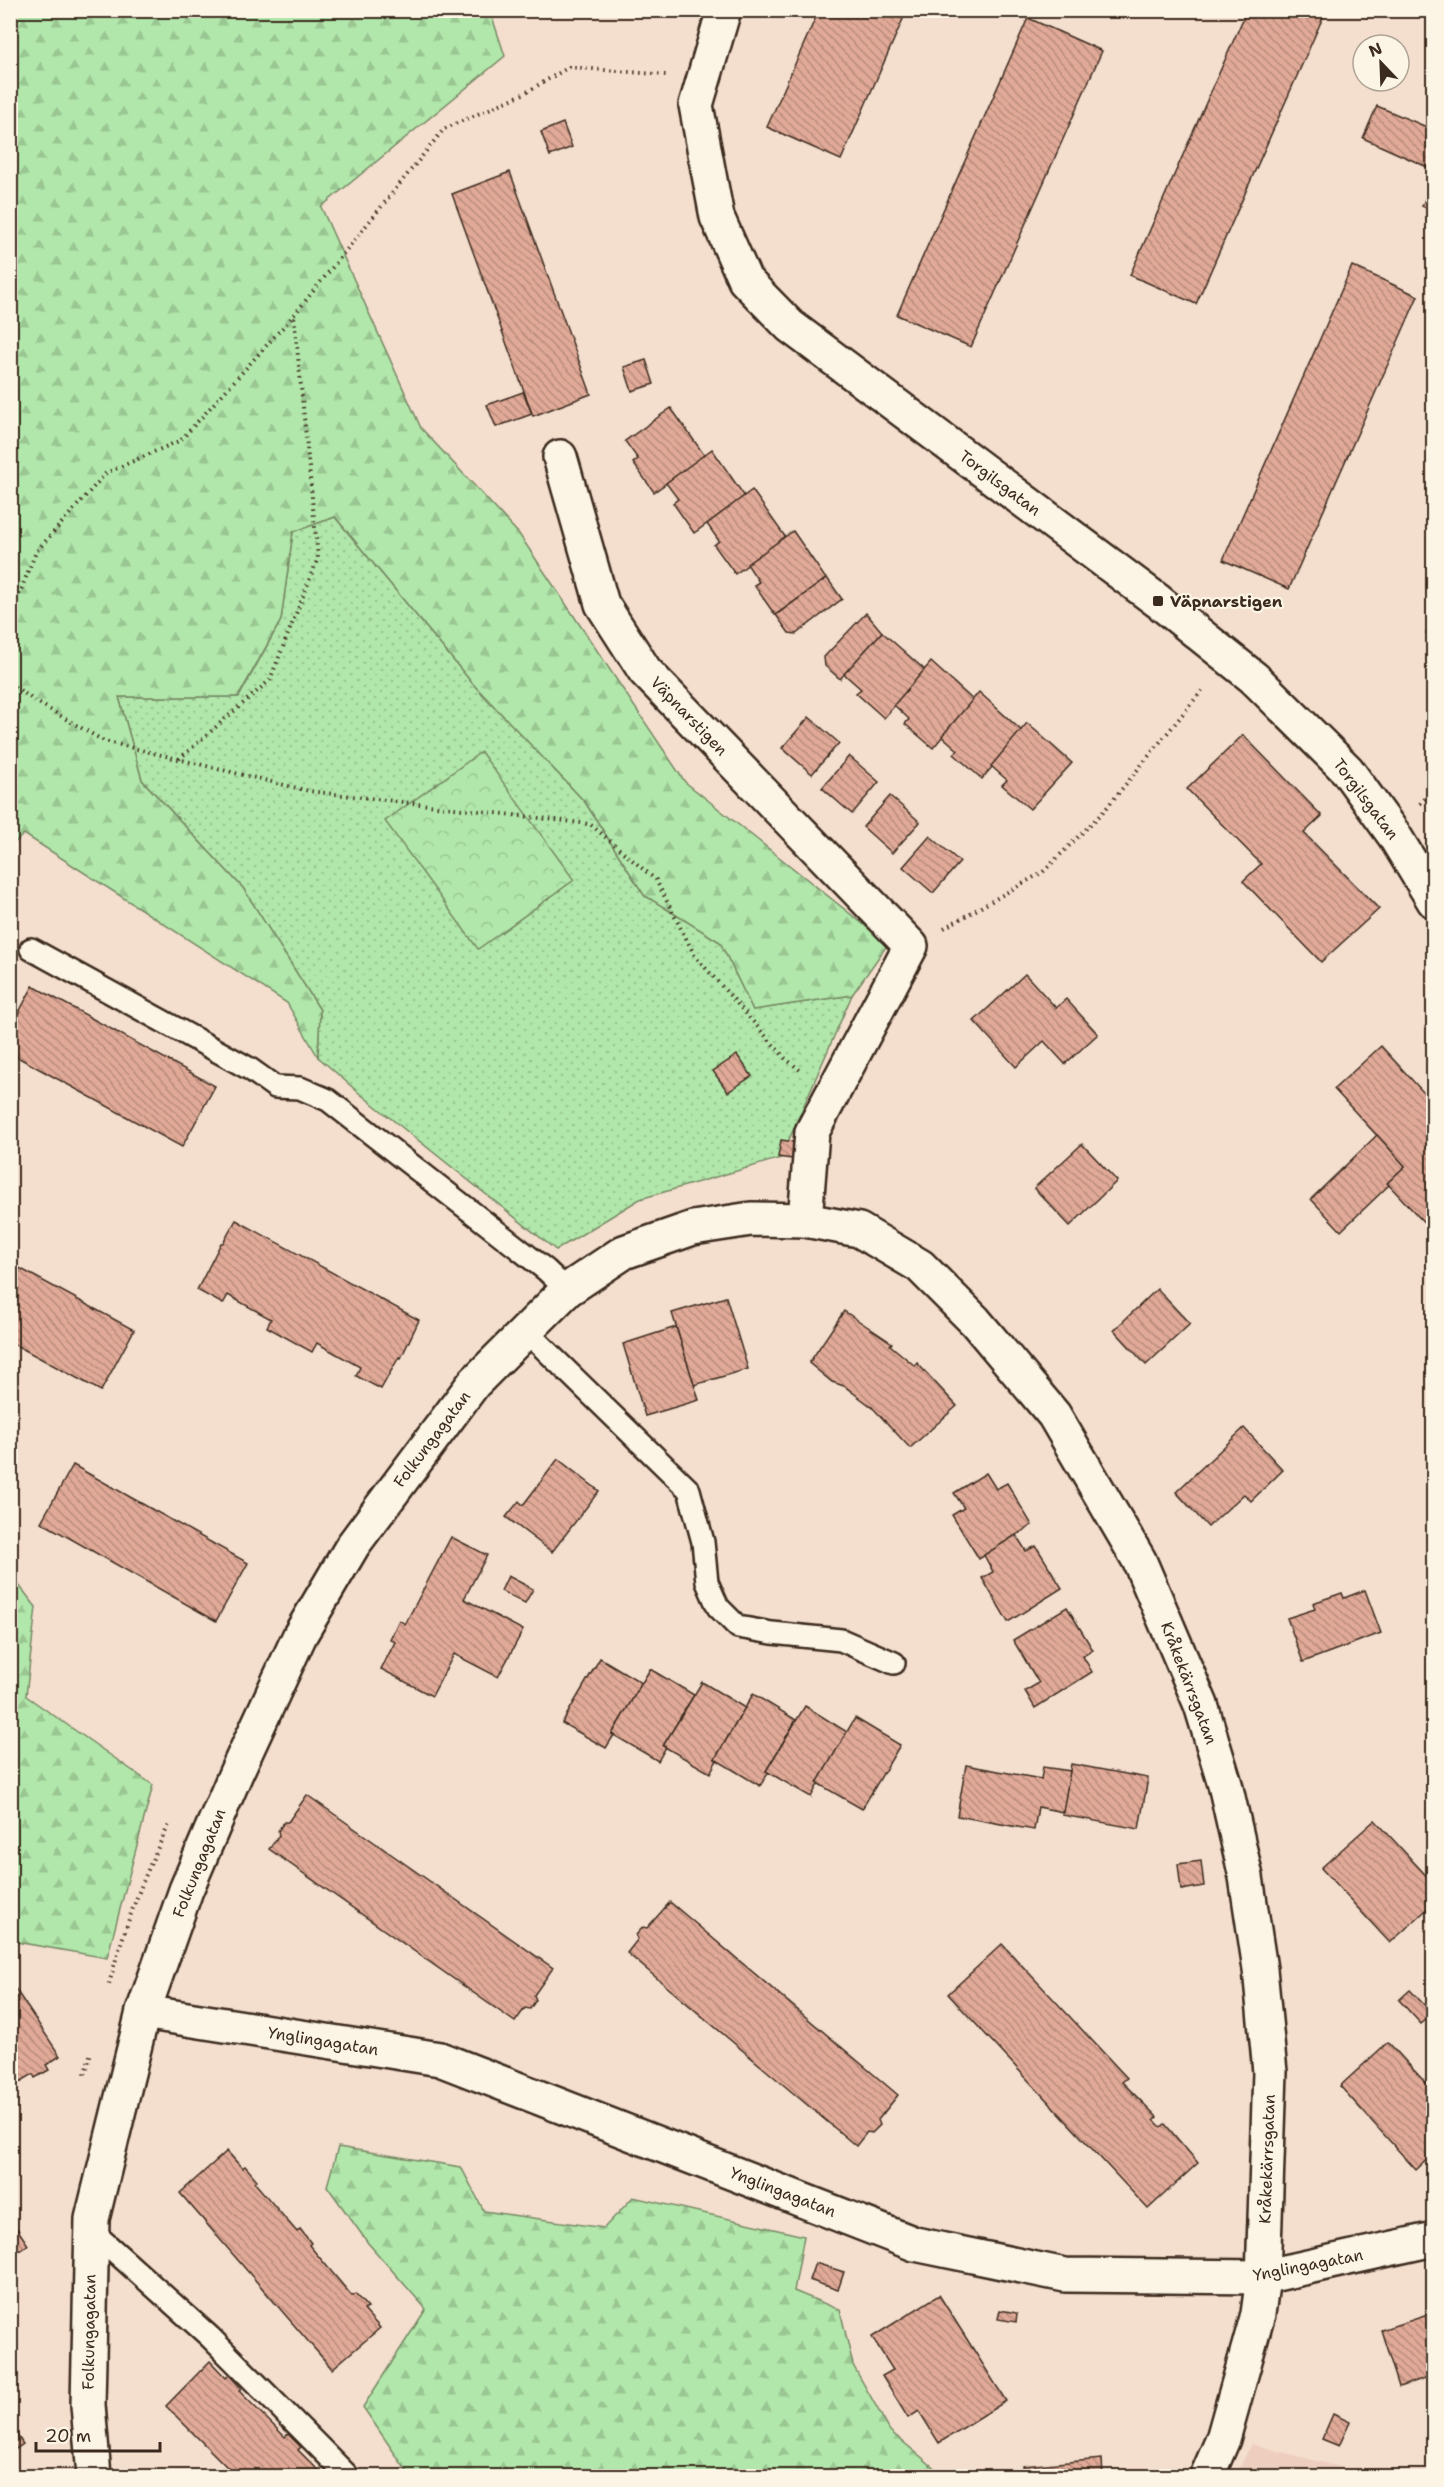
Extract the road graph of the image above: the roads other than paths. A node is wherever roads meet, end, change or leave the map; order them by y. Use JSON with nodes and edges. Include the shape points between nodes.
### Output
{"nodes":[{"id":1,"x":724,"y":10,"type":"edge"},
{"id":2,"x":560,"y":457,"type":"dead end"},
{"id":3,"x":1434,"y":901,"type":"edge"},
{"id":4,"x":31,"y":949,"type":"dead end"},
{"id":5,"x":805,"y":1220,"type":"junction"},
{"id":6,"x":693,"y":1228,"type":"joint"},
{"id":7,"x":567,"y":1290,"type":"junction"},
{"id":8,"x":525,"y":1330,"type":"junction"},
{"id":9,"x":894,"y":1663,"type":"dead end"},
{"id":10,"x":143,"y":2012,"type":"junction"},
{"id":11,"x":92,"y":2231,"type":"junction"},
{"id":12,"x":1434,"y":2238,"type":"edge"},
{"id":13,"x":1263,"y":2277,"type":"junction"},
{"id":14,"x":94,"y":2476,"type":"edge"},
{"id":15,"x":348,"y":2476,"type":"edge"},
{"id":16,"x":1207,"y":2476,"type":"edge"}],
"edges":[{"from":1,"to":3,"type":"street","name":"Torgilsgatan","via":[[696,105],[717,218],[745,280],[790,326],[1229,657],[1347,770],[1394,835]]},
{"from":2,"to":5,"type":"street","name":"Väpnarstigen","via":[[602,604],[645,671],[911,946],[812,1132]]},
{"from":4,"to":7,"type":"lane","via":[[250,1069],[275,1087],[300,1088],[328,1100]]},
{"from":5,"to":6,"type":"street","name":"Kråkekärrsgatan","via":[[751,1219]]},
{"from":5,"to":13,"type":"street","name":"Kråkekärrsgatan","via":[[859,1230],[920,1266],[975,1321],[1054,1415],[1139,1560],[1201,1705],[1226,1784],[1246,1877],[1270,2072]]},
{"from":6,"to":7,"type":"street","name":"Folkungagatan","via":[[624,1252]]},
{"from":7,"to":8,"type":"street","name":"Folkungagatan"},
{"from":8,"to":9,"type":"lane","via":[[689,1490],[703,1542],[707,1582],[718,1607],[738,1627],[841,1640]]},
{"from":8,"to":10,"type":"street","name":"Folkungagatan","via":[[474,1383],[353,1545],[300,1635],[186,1890]]},
{"from":10,"to":11,"type":"street","name":"Folkungagatan"},
{"from":10,"to":13,"type":"street","name":"Ynglingagatan","via":[[440,2059],[915,2244],[1065,2275]]},
{"from":11,"to":14,"type":"street","name":"Folkungagatan","via":[[88,2405]]},
{"from":11,"to":15,"type":"lane","via":[[210,2337]]},
{"from":12,"to":13,"type":"street","name":"Ynglingagatan"},
{"from":13,"to":16,"type":"street","name":"Kråkekärrsgatan","via":[[1255,2325],[1223,2439]]}]}
